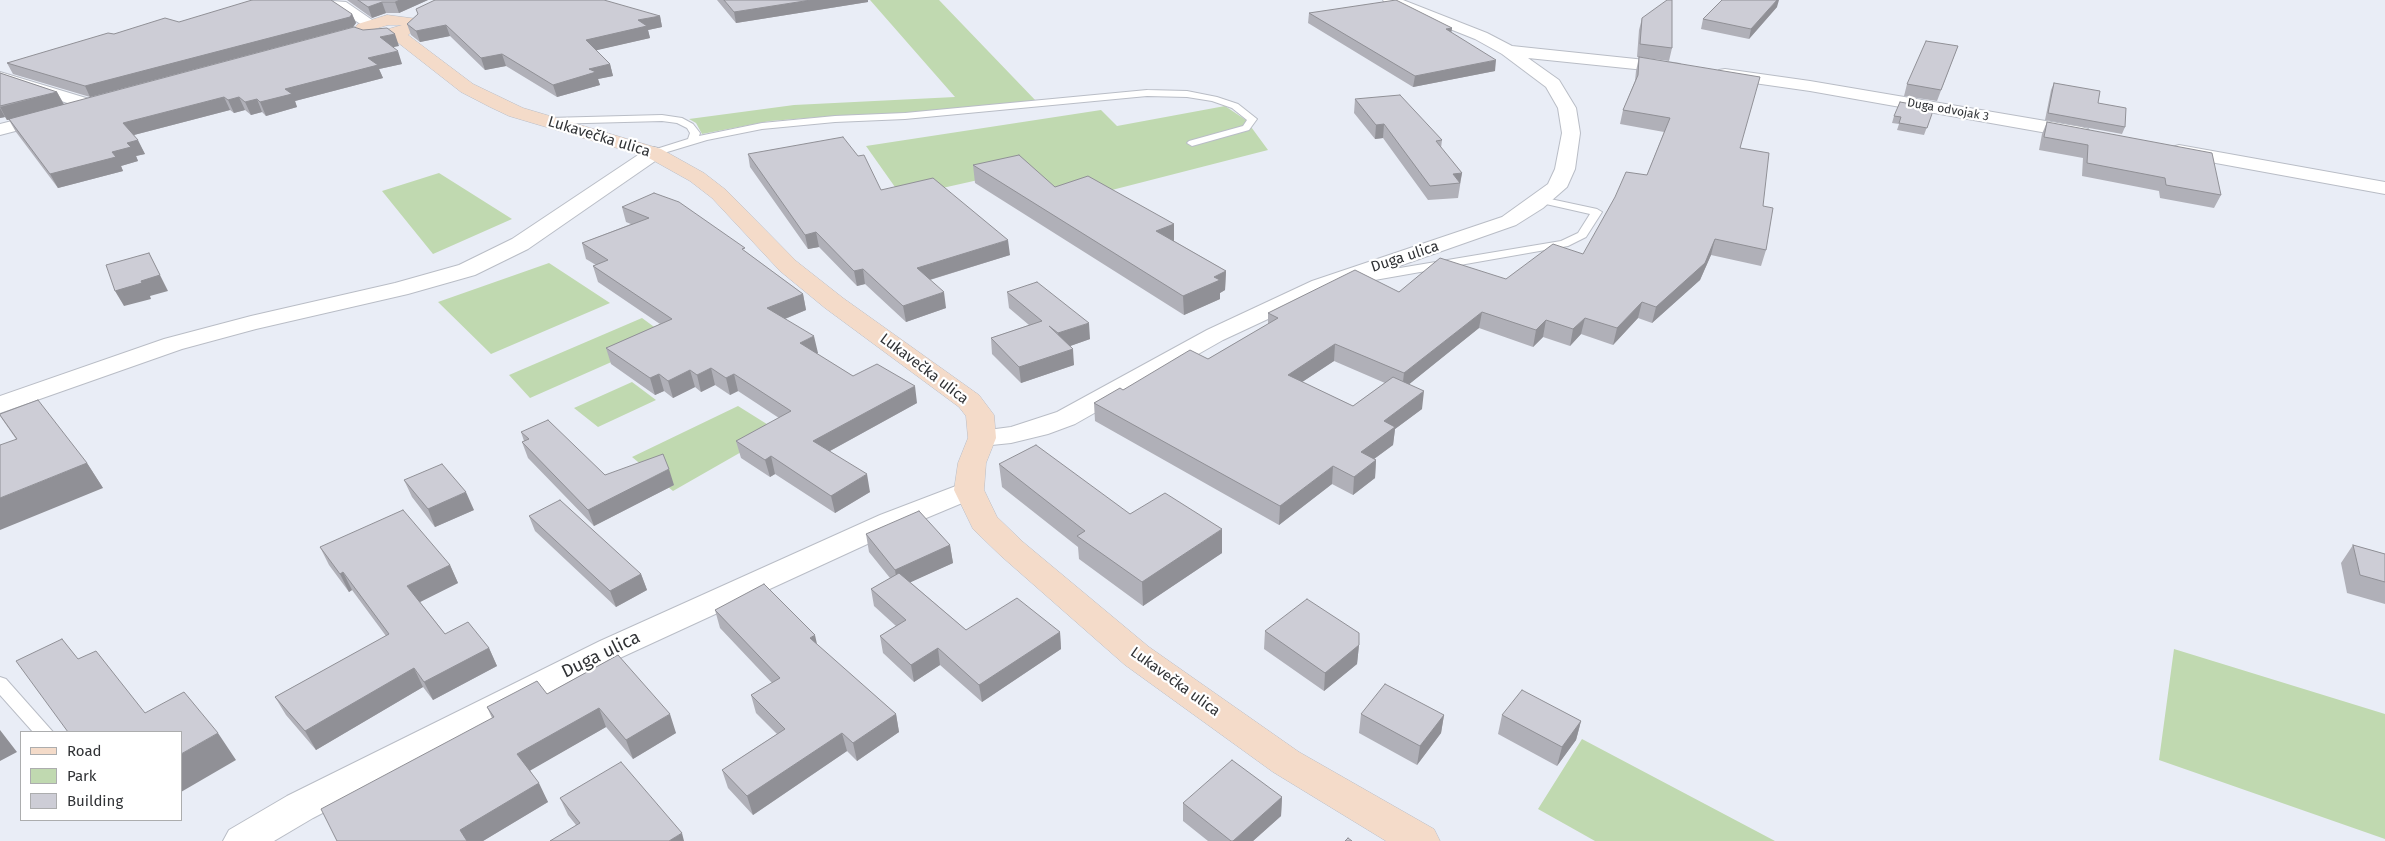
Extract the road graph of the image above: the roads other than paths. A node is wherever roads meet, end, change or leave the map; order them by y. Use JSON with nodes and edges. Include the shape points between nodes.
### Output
{"nodes":[{"id":1,"x":326,"y":0,"type":"edge"},
{"id":2,"x":1390,"y":0,"type":"edge"},
{"id":3,"x":421,"y":11,"type":"edge"},
{"id":4,"x":399,"y":26,"type":"junction"},
{"id":5,"x":358,"y":30,"type":"joint"},
{"id":6,"x":1508,"y":51,"type":"junction"},
{"id":7,"x":1689,"y":70,"type":"edge"},
{"id":8,"x":1708,"y":72,"type":"edge"},
{"id":9,"x":0,"y":77,"type":"edge"},
{"id":10,"x":108,"y":100,"type":"edge"},
{"id":11,"x":90,"y":105,"type":"junction"},
{"id":12,"x":548,"y":121,"type":"junction"},
{"id":13,"x":0,"y":130,"type":"edge"},
{"id":14,"x":2096,"y":136,"type":"edge"},
{"id":15,"x":692,"y":141,"type":"junction"},
{"id":16,"x":1192,"y":143,"type":"dead end"},
{"id":17,"x":2164,"y":148,"type":"edge"},
{"id":18,"x":654,"y":153,"type":"junction"},
{"id":19,"x":2385,"y":188,"type":"edge"},
{"id":20,"x":1541,"y":200,"type":"junction"},
{"id":21,"x":1320,"y":286,"type":"junction"},
{"id":22,"x":0,"y":405,"type":"edge"},
{"id":23,"x":982,"y":438,"type":"junction"},
{"id":24,"x":969,"y":490,"type":"junction"},
{"id":25,"x":0,"y":684,"type":"edge"},
{"id":26,"x":43,"y":731,"type":"edge"},
{"id":27,"x":242,"y":841,"type":"edge"},
{"id":28,"x":1420,"y":841,"type":"edge"}],
"edges":[{"from":1,"to":5,"type":"street","via":[[341,5]]},
{"from":2,"to":6,"type":"street","name":"Duga ulica","via":[[1472,32]]},
{"from":3,"to":4,"type":"street"},
{"from":4,"to":5,"type":"street"},
{"from":4,"to":12,"type":"street","name":"Lukavečka ulica","via":[[467,88],[516,112]]},
{"from":6,"to":7,"type":"street"},
{"from":6,"to":20,"type":"street","name":"Duga ulica","via":[[1553,84],[1567,108],[1570,133],[1565,169],[1557,186]]},
{"from":8,"to":14,"type":"street","name":"Duga odvojak 3","via":[[1810,86]]},
{"from":9,"to":11,"type":"street"},
{"from":10,"to":11,"type":"street"},
{"from":11,"to":13,"type":"street"},
{"from":12,"to":15,"type":"lane","via":[[679,120],[690,126],[695,134]]},
{"from":12,"to":18,"type":"street","name":"Lukavečka ulica"},
{"from":15,"to":16,"type":"lane","via":[[740,130],[800,122],[905,116],[1147,92],[1214,99],[1235,106],[1252,119],[1246,128]]},
{"from":15,"to":18,"type":"lane"},
{"from":17,"to":19,"type":"street"},
{"from":18,"to":22,"type":"street","via":[[520,244],[467,270],[173,344]]},
{"from":18,"to":23,"type":"street","name":"Lukavečka ulica","via":[[697,177],[719,194],[796,272],[969,402],[980,415]]},
{"from":20,"to":21,"type":"street","name":"Duga ulica","via":[[1509,221],[1474,235]]},
{"from":20,"to":21,"type":"lane","via":[[1596,212],[1582,235],[1564,244]]},
{"from":21,"to":23,"type":"street","name":"Duga ulica","via":[[1215,335],[1066,418],[1011,435]]},
{"from":23,"to":24,"type":"street","name":"Lukavečka ulica","via":[[972,463]]},
{"from":24,"to":27,"type":"street","name":"Duga ulica","via":[[890,522],[611,649],[300,807]]},
{"from":24,"to":28,"type":"street","name":"Lukavečka ulica","via":[[984,522],[1062,594],[1137,656],[1286,762]]},
{"from":25,"to":26,"type":"lane"}]}
